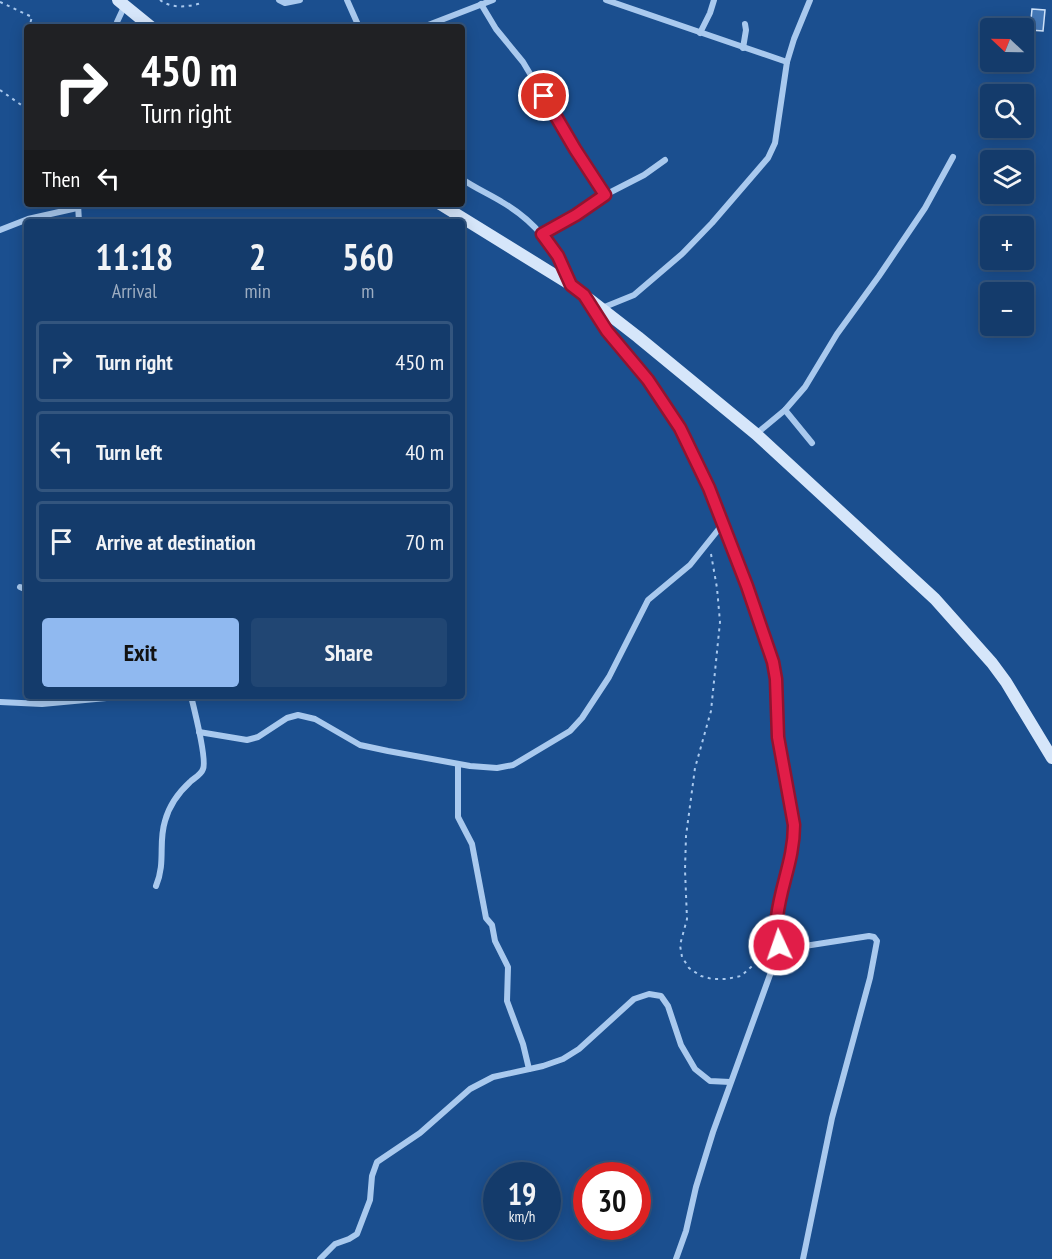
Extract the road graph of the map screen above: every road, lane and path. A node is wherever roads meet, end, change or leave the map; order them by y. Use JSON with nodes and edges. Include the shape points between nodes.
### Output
{"nodes":[{"id":1,"x":160,"y":0,"type":"edge"},
{"id":2,"x":279,"y":0,"type":"edge"},
{"id":3,"x":300,"y":0,"type":"edge"},
{"id":4,"x":347,"y":0,"type":"edge"},
{"id":5,"x":493,"y":0,"type":"edge"},
{"id":6,"x":606,"y":0,"type":"edge"},
{"id":7,"x":714,"y":0,"type":"edge"},
{"id":8,"x":810,"y":0,"type":"edge"},
{"id":9,"x":0,"y":2,"type":"edge"},
{"id":10,"x":121,"y":3,"type":"edge"},
{"id":11,"x":202,"y":3,"type":"dead end"},
{"id":12,"x":481,"y":4,"type":"junction"},
{"id":13,"x":30,"y":24,"type":"edge"},
{"id":14,"x":117,"y":24,"type":"edge"},
{"id":15,"x":147,"y":24,"type":"edge"},
{"id":16,"x":358,"y":24,"type":"edge"},
{"id":17,"x":431,"y":24,"type":"edge"},
{"id":18,"x":745,"y":24,"type":"dead end"},
{"id":19,"x":700,"y":33,"type":"junction"},
{"id":20,"x":24,"y":43,"type":"edge"},
{"id":21,"x":743,"y":48,"type":"junction"},
{"id":22,"x":787,"y":62,"type":"junction"},
{"id":23,"x":24,"y":75,"type":"edge"},
{"id":24,"x":0,"y":90,"type":"edge"},
{"id":25,"x":24,"y":107,"type":"edge"},
{"id":26,"x":953,"y":157,"type":"dead end"},
{"id":27,"x":665,"y":160,"type":"dead end"},
{"id":28,"x":465,"y":181,"type":"edge"},
{"id":29,"x":605,"y":195,"type":"junction"},
{"id":30,"x":74,"y":207,"type":"edge"},
{"id":31,"x":445,"y":207,"type":"edge"},
{"id":32,"x":32,"y":219,"type":"edge"},
{"id":33,"x":464,"y":219,"type":"edge"},
{"id":34,"x":465,"y":219,"type":"edge"},
{"id":35,"x":24,"y":222,"type":"edge"},
{"id":36,"x":0,"y":230,"type":"edge"},
{"id":37,"x":542,"y":234,"type":"junction"},
{"id":38,"x":571,"y":285,"type":"junction"},
{"id":39,"x":584,"y":295,"type":"junction"},
{"id":40,"x":601,"y":309,"type":"junction"},
{"id":41,"x":785,"y":410,"type":"junction"},
{"id":42,"x":756,"y":434,"type":"junction"},
{"id":43,"x":812,"y":443,"type":"dead end"},
{"id":44,"x":722,"y":525,"type":"junction"},
{"id":45,"x":709,"y":544,"type":"junction"},
{"id":46,"x":20,"y":587,"type":"dead end"},
{"id":47,"x":24,"y":589,"type":"edge"},
{"id":48,"x":96,"y":699,"type":"edge"},
{"id":49,"x":192,"y":699,"type":"edge"},
{"id":50,"x":0,"y":702,"type":"edge"},
{"id":51,"x":199,"y":732,"type":"junction"},
{"id":52,"x":1052,"y":758,"type":"edge"},
{"id":53,"x":458,"y":765,"type":"junction"},
{"id":54,"x":156,"y":885,"type":"dead end"},
{"id":55,"x":779,"y":950,"type":"junction"},
{"id":56,"x":529,"y":1069,"type":"junction"},
{"id":57,"x":730,"y":1082,"type":"junction"},
{"id":58,"x":320,"y":1259,"type":"edge"},
{"id":59,"x":676,"y":1259,"type":"edge"},
{"id":60,"x":803,"y":1259,"type":"edge"}],
"edges":[{"from":1,"to":11,"type":"path","via":[[179,7]]},
{"from":2,"to":3,"type":"street"},
{"from":4,"to":16,"type":"street"},
{"from":5,"to":12,"type":"street"},
{"from":6,"to":19,"type":"street"},
{"from":7,"to":19,"type":"street"},
{"from":8,"to":22,"type":"street"},
{"from":9,"to":13,"type":"path","via":[[32,16]]},
{"from":10,"to":14,"type":"street"},
{"from":10,"to":15,"type":"street"},
{"from":12,"to":17,"type":"street"},
{"from":12,"to":29,"type":"street","via":[[523,62]]},
{"from":18,"to":21,"type":"street"},
{"from":19,"to":21,"type":"street"},
{"from":20,"to":23,"type":"path"},
{"from":21,"to":22,"type":"street"},
{"from":22,"to":40,"type":"street","via":[[775,143],[757,173],[660,273],[634,295]]},
{"from":24,"to":25,"type":"path"},
{"from":26,"to":41,"type":"street","via":[[925,208],[805,387]]},
{"from":27,"to":29,"type":"street"},
{"from":28,"to":37,"type":"street","via":[[512,208]]},
{"from":29,"to":37,"type":"street"},
{"from":30,"to":32,"type":"street"},
{"from":31,"to":33,"type":"street"},
{"from":34,"to":38,"type":"street"},
{"from":35,"to":36,"type":"street"},
{"from":37,"to":38,"type":"street","via":[[558,256]]},
{"from":38,"to":39,"type":"street"},
{"from":39,"to":40,"type":"street"},
{"from":39,"to":44,"type":"street","via":[[680,428]]},
{"from":40,"to":42,"type":"street"},
{"from":41,"to":42,"type":"street"},
{"from":41,"to":43,"type":"street"},
{"from":42,"to":52,"type":"street","via":[[935,599],[1006,682]]},
{"from":44,"to":45,"type":"street"},
{"from":44,"to":55,"type":"street","via":[[767,642],[776,679],[778,737],[794,825],[793,852],[777,917]]},
{"from":45,"to":53,"type":"street","via":[[648,600],[609,677],[570,730],[508,767]]},
{"from":45,"to":55,"type":"path","via":[[720,622],[711,711],[695,768],[686,836],[687,919],[680,945],[682,957],[701,976],[726,979],[741,976],[767,951]]},
{"from":46,"to":47,"type":"street"},
{"from":48,"to":50,"type":"street","via":[[42,704]]},
{"from":49,"to":51,"type":"street"},
{"from":51,"to":53,"type":"street","via":[[247,740],[298,715],[315,719],[360,745]]},
{"from":51,"to":54,"type":"street","via":[[204,768],[168,810]]},
{"from":53,"to":56,"type":"street","via":[[458,816],[472,844],[486,918],[493,926],[508,967],[507,1001]]},
{"from":55,"to":57,"type":"street"},
{"from":55,"to":60,"type":"street","via":[[869,936],[877,941],[832,1118]]},
{"from":56,"to":57,"type":"street","via":[[571,1055],[630,1002],[649,994],[665,1001],[681,1045],[695,1069],[710,1081]]},
{"from":56,"to":58,"type":"street","via":[[480,1083],[420,1133],[382,1157],[374,1167],[370,1200],[357,1234],[335,1244]]},
{"from":57,"to":59,"type":"street"}]}
